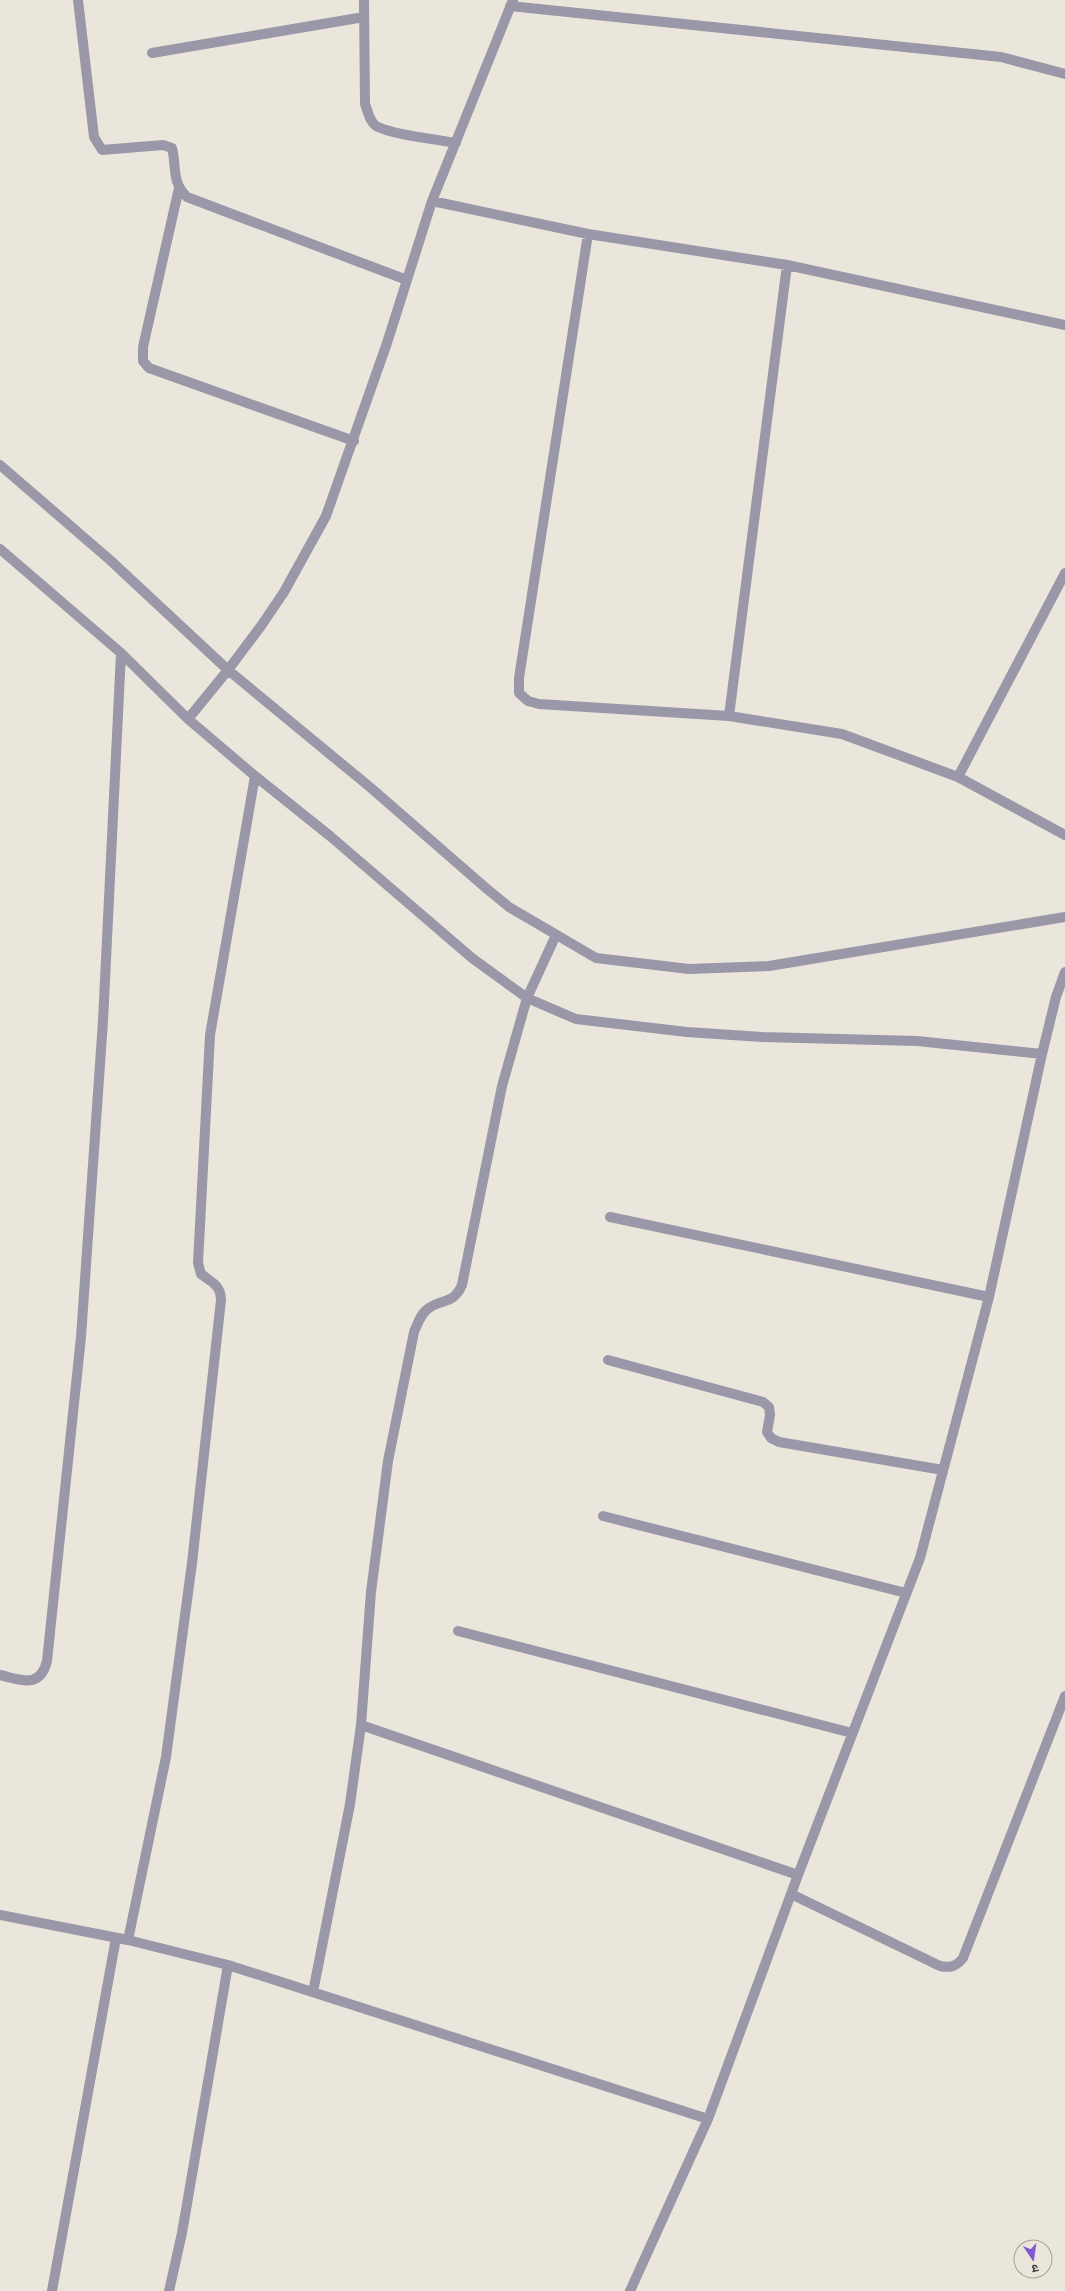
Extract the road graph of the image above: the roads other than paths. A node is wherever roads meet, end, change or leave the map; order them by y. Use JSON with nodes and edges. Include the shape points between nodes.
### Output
{"nodes":[{"id":1,"x":78,"y":0,"type":"edge"},
{"id":2,"x":364,"y":0,"type":"edge"},
{"id":3,"x":512,"y":3,"type":"edge"},
{"id":4,"x":364,"y":17,"type":"junction"},
{"id":5,"x":152,"y":53,"type":"dead end"},
{"id":6,"x":1065,"y":74,"type":"edge"},
{"id":7,"x":456,"y":143,"type":"junction"},
{"id":8,"x":179,"y":188,"type":"junction"},
{"id":9,"x":432,"y":201,"type":"junction"},
{"id":10,"x":588,"y":234,"type":"junction"},
{"id":11,"x":788,"y":265,"type":"junction"},
{"id":12,"x":407,"y":280,"type":"junction"},
{"id":13,"x":1065,"y":325,"type":"edge"},
{"id":14,"x":354,"y":441,"type":"junction"},
{"id":15,"x":0,"y":465,"type":"edge"},
{"id":16,"x":0,"y":549,"type":"edge"},
{"id":17,"x":1065,"y":573,"type":"edge"},
{"id":18,"x":121,"y":653,"type":"junction"},
{"id":19,"x":228,"y":670,"type":"junction"},
{"id":20,"x":729,"y":716,"type":"junction"},
{"id":21,"x":188,"y":718,"type":"junction"},
{"id":22,"x":255,"y":776,"type":"junction"},
{"id":23,"x":958,"y":777,"type":"junction"},
{"id":24,"x":1065,"y":835,"type":"edge"},
{"id":25,"x":1065,"y":917,"type":"edge"},
{"id":26,"x":556,"y":935,"type":"junction"},
{"id":27,"x":1065,"y":972,"type":"edge"},
{"id":28,"x":1060,"y":997,"type":"edge"},
{"id":29,"x":527,"y":998,"type":"junction"},
{"id":30,"x":1042,"y":1054,"type":"junction"},
{"id":31,"x":610,"y":1218,"type":"dead end"},
{"id":32,"x":989,"y":1297,"type":"junction"},
{"id":33,"x":608,"y":1360,"type":"dead end"},
{"id":34,"x":943,"y":1470,"type":"junction"},
{"id":35,"x":603,"y":1516,"type":"dead end"},
{"id":36,"x":906,"y":1593,"type":"junction"},
{"id":37,"x":458,"y":1631,"type":"dead end"},
{"id":38,"x":0,"y":1675,"type":"edge"},
{"id":39,"x":1065,"y":1696,"type":"edge"},
{"id":40,"x":361,"y":1725,"type":"junction"},
{"id":41,"x":852,"y":1733,"type":"junction"},
{"id":42,"x":798,"y":1875,"type":"junction"},
{"id":43,"x":791,"y":1894,"type":"junction"},
{"id":44,"x":0,"y":1915,"type":"edge"},
{"id":45,"x":116,"y":1938,"type":"junction"},
{"id":46,"x":128,"y":1940,"type":"junction"},
{"id":47,"x":228,"y":1965,"type":"junction"},
{"id":48,"x":313,"y":1992,"type":"junction"},
{"id":49,"x":708,"y":2119,"type":"junction"},
{"id":50,"x":52,"y":2291,"type":"edge"},
{"id":51,"x":169,"y":2291,"type":"edge"},
{"id":52,"x":630,"y":2291,"type":"edge"}],
"edges":[{"from":1,"to":8,"type":"street","via":[[94,137],[98,146],[102,150],[163,146],[172,148],[175,177]]},
{"from":2,"to":4,"type":"street"},
{"from":3,"to":6,"type":"street","via":[[1001,57]]},
{"from":3,"to":7,"type":"street"},
{"from":4,"to":5,"type":"street"},
{"from":4,"to":7,"type":"street","via":[[365,104],[369,117],[375,125],[387,130]]},
{"from":7,"to":9,"type":"street"},
{"from":8,"to":12,"type":"street","via":[[187,197]]},
{"from":8,"to":14,"type":"street","via":[[143,347],[143,361],[154,370]]},
{"from":9,"to":10,"type":"street"},
{"from":9,"to":12,"type":"street"},
{"from":10,"to":11,"type":"street"},
{"from":10,"to":20,"type":"street","via":[[519,678],[519,693],[528,701],[540,704]]},
{"from":11,"to":13,"type":"street"},
{"from":11,"to":20,"type":"street"},
{"from":12,"to":14,"type":"street"},
{"from":14,"to":19,"type":"street","via":[[326,516],[284,592]]},
{"from":15,"to":19,"type":"street","via":[[110,560]]},
{"from":16,"to":18,"type":"street"},
{"from":17,"to":23,"type":"street"},
{"from":18,"to":21,"type":"street"},
{"from":18,"to":38,"type":"street","via":[[103,1021],[81,1329],[47,1661],[44,1672],[38,1679],[29,1681]]},
{"from":19,"to":21,"type":"street"},
{"from":19,"to":26,"type":"street","via":[[509,906]]},
{"from":20,"to":23,"type":"street","via":[[842,734]]},
{"from":21,"to":22,"type":"street"},
{"from":22,"to":29,"type":"street","via":[[330,836],[472,958]]},
{"from":22,"to":46,"type":"street","via":[[210,1035],[198,1263],[201,1274],[217,1284],[221,1291],[221,1300],[192,1563],[166,1757]]},
{"from":23,"to":24,"type":"street"},
{"from":25,"to":26,"type":"street","via":[[761,967],[689,969],[596,958]]},
{"from":26,"to":29,"type":"street"},
{"from":27,"to":28,"type":"street"},
{"from":28,"to":30,"type":"street"},
{"from":29,"to":30,"type":"street","via":[[576,1019],[687,1032],[762,1038],[917,1041]]},
{"from":29,"to":40,"type":"street","via":[[502,1086],[462,1285],[453,1298],[430,1307],[421,1316],[414,1332],[388,1461],[371,1592]]},
{"from":30,"to":32,"type":"street"},
{"from":31,"to":32,"type":"street"},
{"from":32,"to":34,"type":"street"},
{"from":33,"to":34,"type":"street","via":[[763,1402],[769,1407],[767,1432],[771,1438],[779,1442]]},
{"from":34,"to":36,"type":"street","via":[[920,1558]]},
{"from":35,"to":36,"type":"street"},
{"from":36,"to":41,"type":"street"},
{"from":37,"to":41,"type":"street"},
{"from":39,"to":43,"type":"street","via":[[966,1950],[958,1964],[950,1968],[940,1966]]},
{"from":40,"to":42,"type":"street"},
{"from":40,"to":48,"type":"street","via":[[350,1804]]},
{"from":41,"to":42,"type":"street"},
{"from":42,"to":43,"type":"street"},
{"from":43,"to":49,"type":"street"},
{"from":44,"to":45,"type":"street"},
{"from":45,"to":46,"type":"street"},
{"from":45,"to":50,"type":"street"},
{"from":46,"to":47,"type":"street"},
{"from":47,"to":48,"type":"street"},
{"from":47,"to":51,"type":"street","via":[[182,2233]]},
{"from":48,"to":49,"type":"street"},
{"from":49,"to":52,"type":"street"}]}
